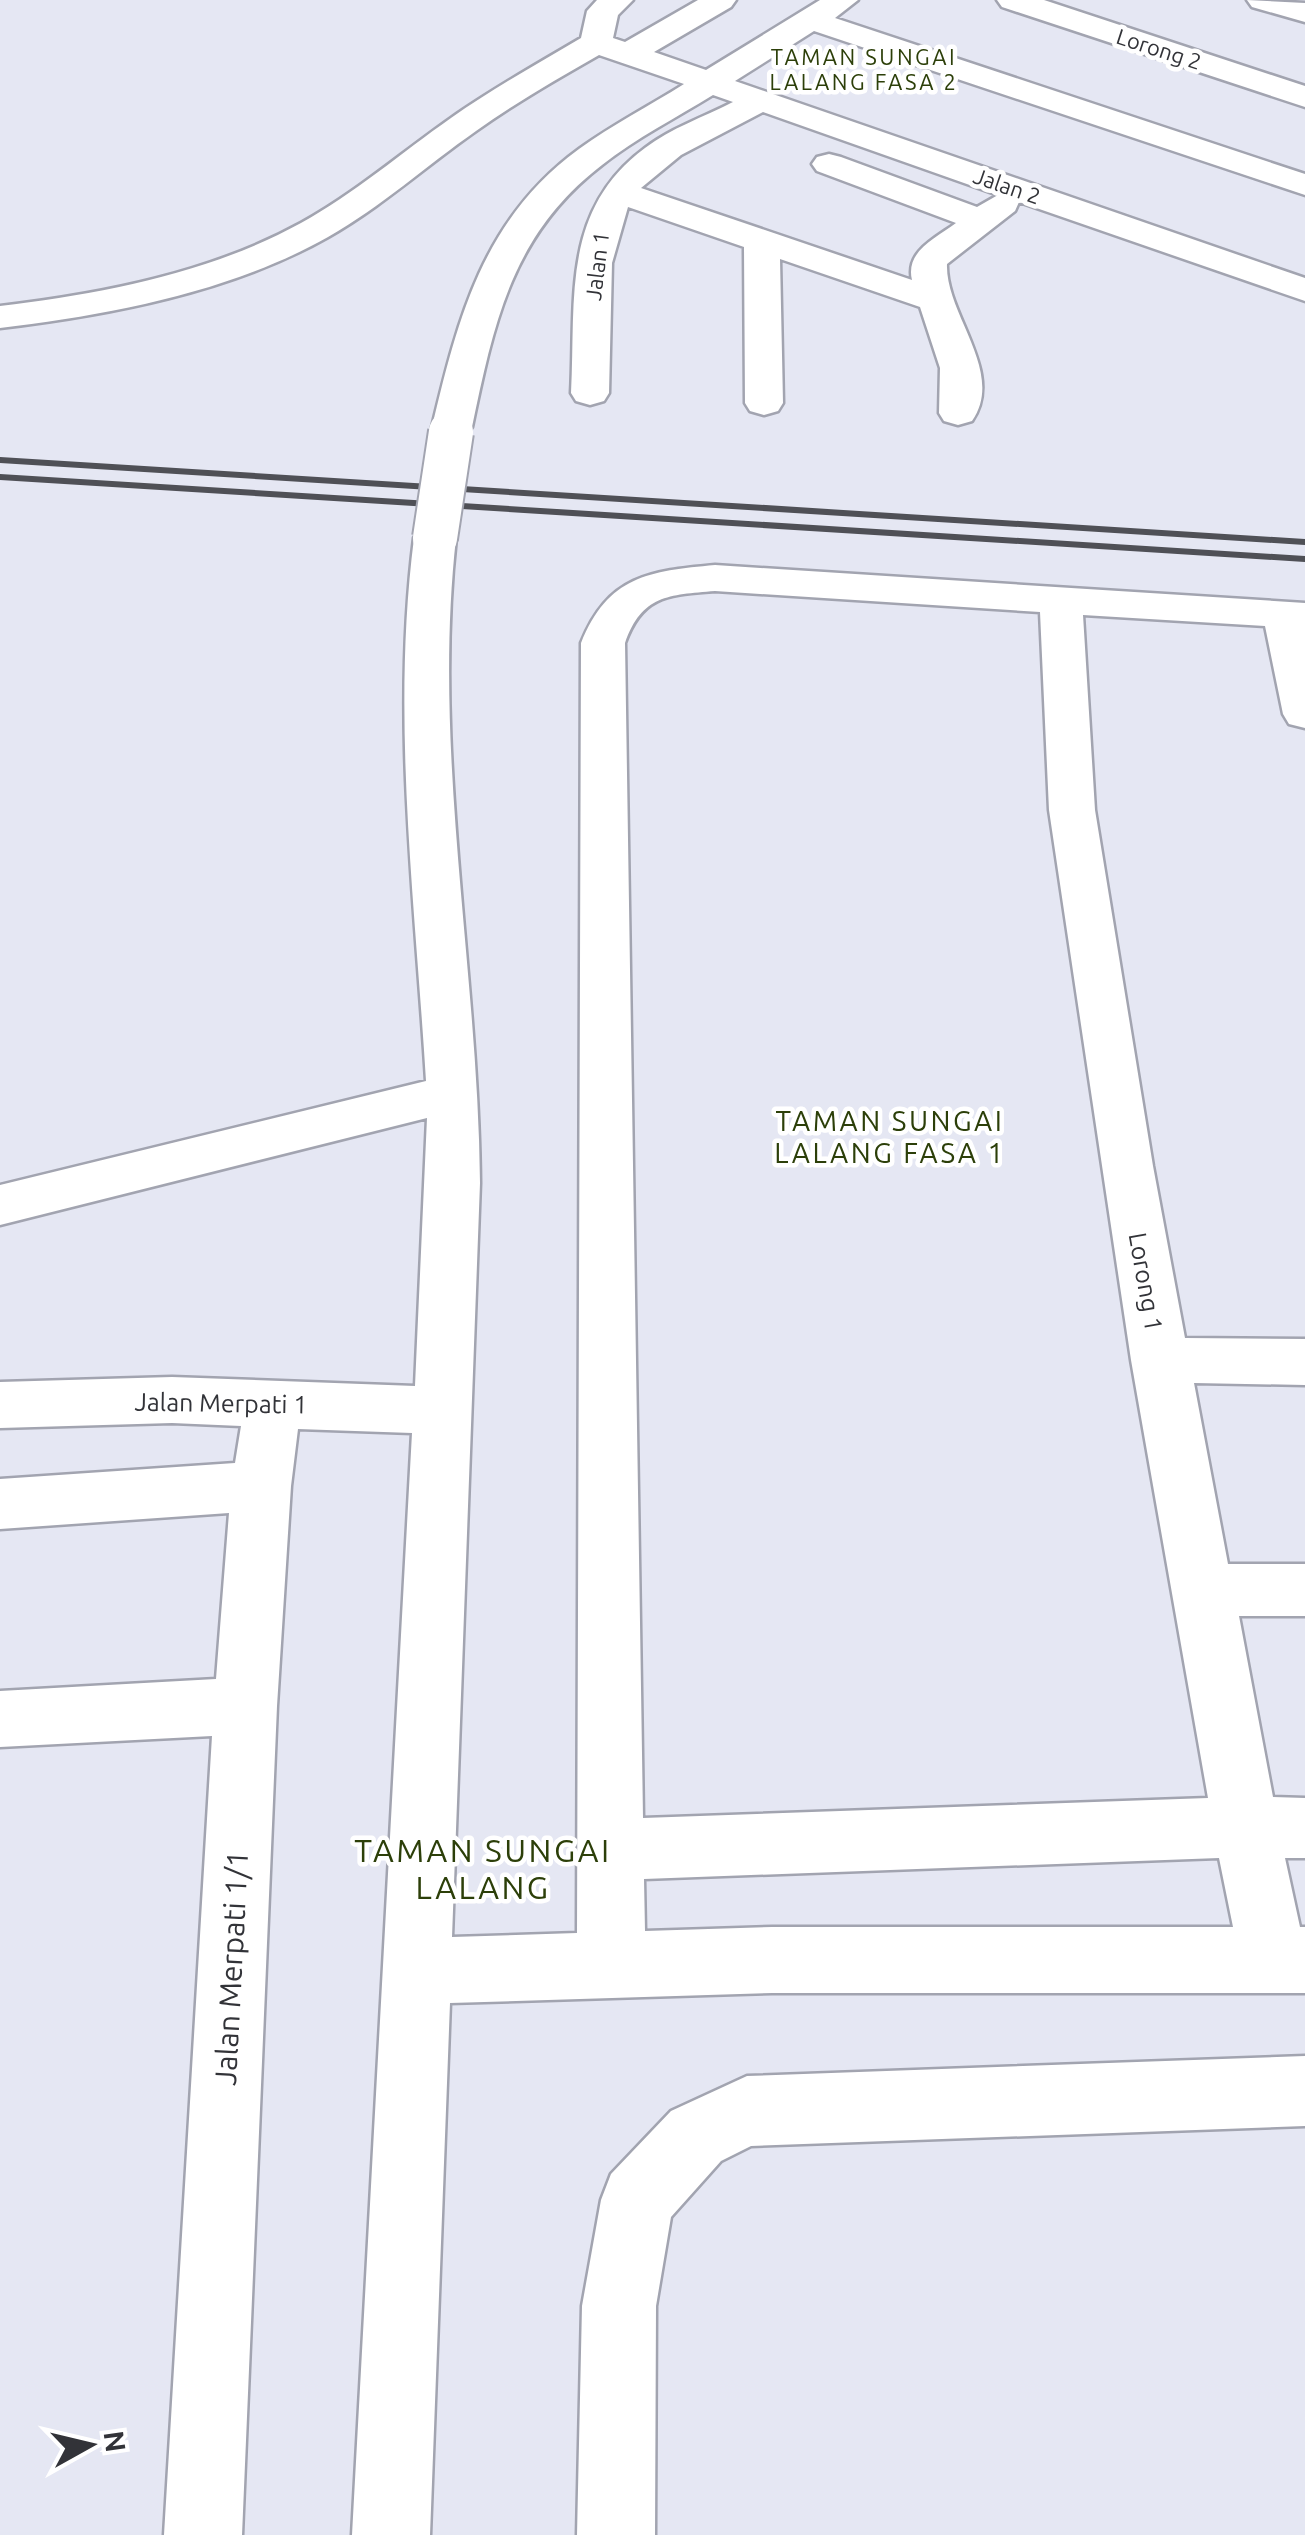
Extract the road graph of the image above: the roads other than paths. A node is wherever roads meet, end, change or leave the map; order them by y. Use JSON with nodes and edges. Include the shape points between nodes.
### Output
{"nodes":[{"id":1,"x":618,"y":0,"type":"edge"},
{"id":2,"x":720,"y":0,"type":"edge"},
{"id":3,"x":842,"y":0,"type":"edge"},
{"id":4,"x":1013,"y":0,"type":"edge"},
{"id":5,"x":1263,"y":0,"type":"edge"},
{"id":6,"x":1305,"y":13,"type":"edge"},
{"id":7,"x":811,"y":20,"type":"junction"},
{"id":8,"x":612,"y":49,"type":"junction"},
{"id":9,"x":709,"y":83,"type":"junction"},
{"id":10,"x":1305,"y":97,"type":"edge"},
{"id":11,"x":759,"y":102,"type":"junction"},
{"id":12,"x":721,"y":124,"type":"junction"},
{"id":13,"x":758,"y":138,"type":"dead end"},
{"id":14,"x":795,"y":152,"type":"dead end"},
{"id":15,"x":1305,"y":185,"type":"edge"},
{"id":16,"x":1022,"y":191,"type":"junction"},
{"id":17,"x":618,"y":192,"type":"junction"},
{"id":18,"x":981,"y":220,"type":"junction"},
{"id":19,"x":762,"y":240,"type":"junction"},
{"id":20,"x":1305,"y":290,"type":"edge"},
{"id":21,"x":936,"y":300,"type":"junction"},
{"id":22,"x":0,"y":317,"type":"edge"},
{"id":23,"x":590,"y":394,"type":"dead end"},
{"id":24,"x":764,"y":403,"type":"dead end"},
{"id":25,"x":958,"y":413,"type":"dead end"},
{"id":26,"x":1061,"y":599,"type":"junction"},
{"id":27,"x":1294,"y":616,"type":"edge"},
{"id":28,"x":1305,"y":714,"type":"edge"},
{"id":29,"x":453,"y":1093,"type":"junction"},
{"id":30,"x":0,"y":1205,"type":"edge"},
{"id":31,"x":1159,"y":1360,"type":"junction"},
{"id":32,"x":1305,"y":1362,"type":"edge"},
{"id":33,"x":272,"y":1402,"type":"junction"},
{"id":34,"x":0,"y":1404,"type":"edge"},
{"id":35,"x":443,"y":1411,"type":"junction"},
{"id":36,"x":260,"y":1486,"type":"junction"},
{"id":37,"x":0,"y":1504,"type":"edge"},
{"id":38,"x":1204,"y":1590,"type":"junction"},
{"id":39,"x":1305,"y":1590,"type":"edge"},
{"id":40,"x":245,"y":1706,"type":"junction"},
{"id":41,"x":0,"y":1719,"type":"edge"},
{"id":42,"x":1275,"y":1828,"type":"edge"},
{"id":43,"x":610,"y":1850,"type":"junction"},
{"id":44,"x":1289,"y":1960,"type":"edge"},
{"id":45,"x":611,"y":1966,"type":"junction"},
{"id":46,"x":417,"y":1972,"type":"junction"},
{"id":47,"x":1305,"y":2092,"type":"edge"},
{"id":48,"x":204,"y":2535,"type":"edge"},
{"id":49,"x":391,"y":2535,"type":"edge"},
{"id":50,"x":616,"y":2535,"type":"edge"}],
"edges":[{"from":1,"to":8,"type":"street","via":[[603,11]]},
{"from":2,"to":8,"type":"street"},
{"from":3,"to":7,"type":"street"},
{"from":4,"to":10,"type":"street","name":"Lorong 2"},
{"from":5,"to":6,"type":"street"},
{"from":7,"to":9,"type":"street"},
{"from":7,"to":15,"type":"street"},
{"from":8,"to":9,"type":"street","name":"Jalan 2"},
{"from":8,"to":22,"type":"street","via":[[466,123],[295,240],[153,286]]},
{"from":9,"to":11,"type":"street","name":"Jalan 2"},
{"from":9,"to":29,"type":"street","bridge":true,"via":[[590,157],[554,188],[520,225],[492,272],[476,320],[452,427],[426,614],[424,701]]},
{"from":11,"to":12,"type":"street","name":"Jalan 1"},
{"from":11,"to":16,"type":"street","name":"Jalan 2"},
{"from":12,"to":13,"type":"street"},
{"from":12,"to":17,"type":"street","name":"Jalan 1","via":[[661,152]]},
{"from":14,"to":18,"type":"street"},
{"from":16,"to":18,"type":"street"},
{"from":16,"to":20,"type":"street","name":"Jalan 2"},
{"from":17,"to":19,"type":"street"},
{"from":17,"to":23,"type":"street","name":"Jalan 1","via":[[596,241]]},
{"from":18,"to":21,"type":"street","via":[[929,260]]},
{"from":19,"to":21,"type":"street"},
{"from":19,"to":24,"type":"street"},
{"from":21,"to":25,"type":"street","via":[[959,360],[964,386]]},
{"from":26,"to":27,"type":"street"},
{"from":26,"to":31,"type":"street","name":"Lorong 1","via":[[1072,810]]},
{"from":26,"to":43,"type":"street","via":[[701,579],[639,594],[616,612],[604,643]]},
{"from":27,"to":28,"type":"street"},
{"from":29,"to":30,"type":"street"},
{"from":29,"to":35,"type":"street"},
{"from":31,"to":32,"type":"street"},
{"from":31,"to":38,"type":"street","name":"Lorong 1"},
{"from":33,"to":34,"type":"street","name":"Jalan Merpati 1"},
{"from":33,"to":35,"type":"street","name":"Jalan Merpati 1"},
{"from":33,"to":36,"type":"street","name":"Jalan Merpati 1/1"},
{"from":35,"to":46,"type":"street"},
{"from":36,"to":37,"type":"street"},
{"from":36,"to":40,"type":"street","name":"Jalan Merpati 1/1"},
{"from":38,"to":39,"type":"street"},
{"from":38,"to":42,"type":"street","name":"Lorong 1"},
{"from":40,"to":41,"type":"street"},
{"from":40,"to":48,"type":"street","name":"Jalan Merpati 1/1"},
{"from":42,"to":43,"type":"street"},
{"from":42,"to":44,"type":"street","name":"Lorong 1"},
{"from":43,"to":45,"type":"street"},
{"from":44,"to":45,"type":"street"},
{"from":45,"to":46,"type":"street"},
{"from":46,"to":49,"type":"street"},
{"from":47,"to":50,"type":"street","via":[[748,2110],[696,2136],[637,2200],[619,2306]]}]}
